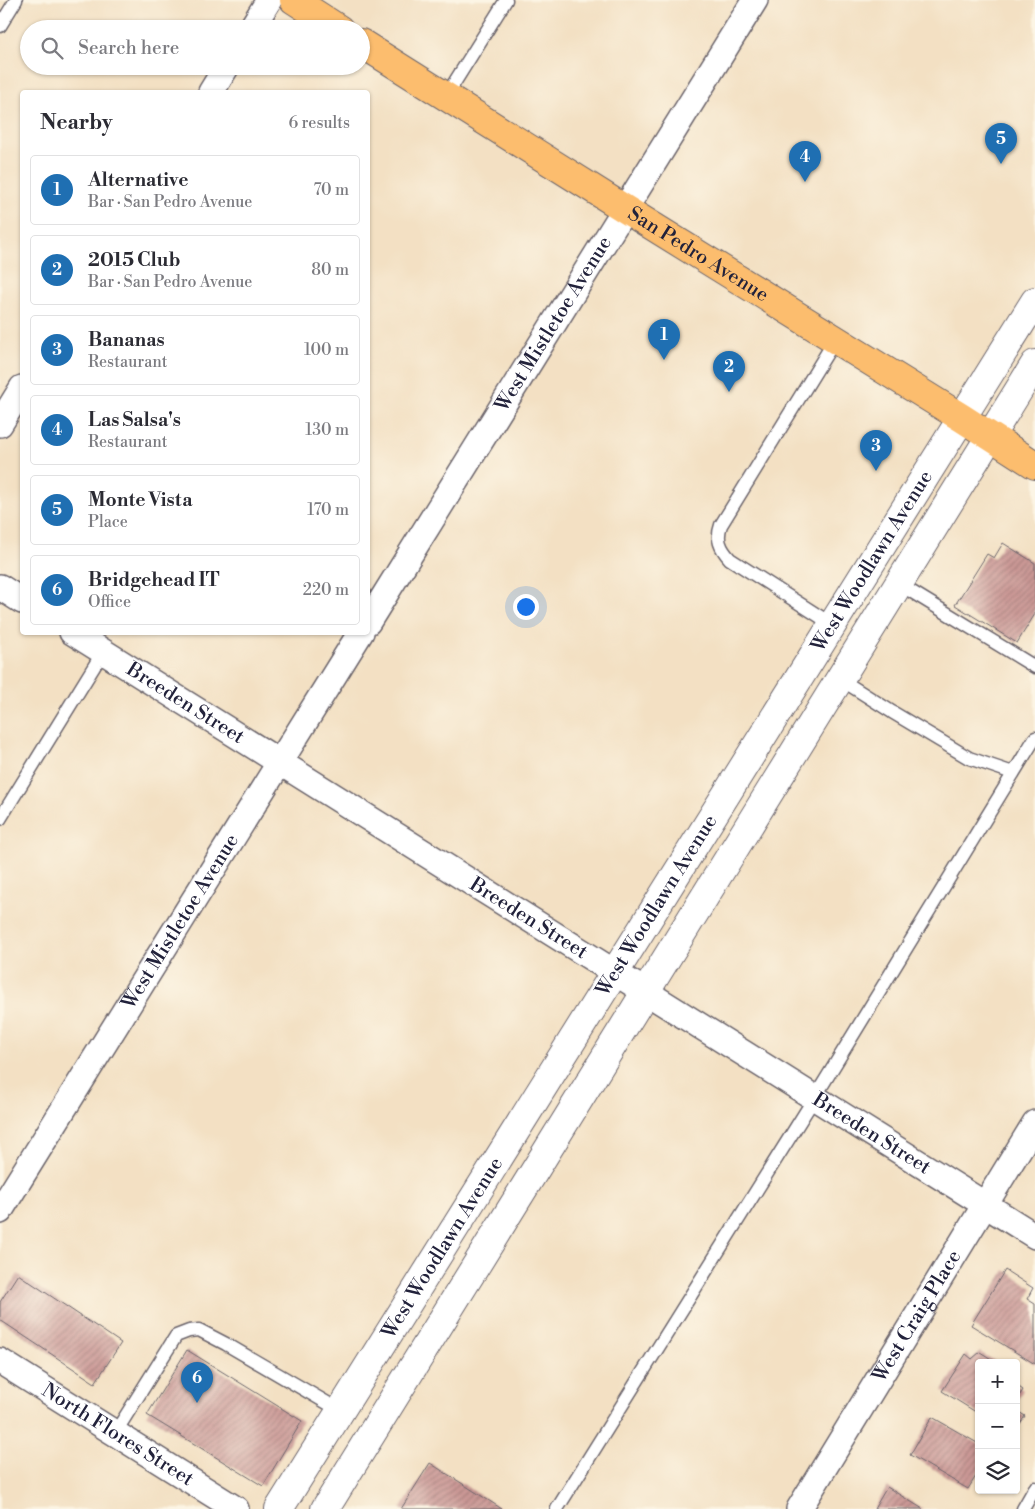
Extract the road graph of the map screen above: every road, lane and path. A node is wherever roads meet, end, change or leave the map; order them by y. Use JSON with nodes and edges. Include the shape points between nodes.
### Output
{"nodes":[{"id":1,"x":16,"y":0,"type":"edge"},
{"id":2,"x":269,"y":0,"type":"edge"},
{"id":3,"x":294,"y":0,"type":"edge"},
{"id":4,"x":506,"y":0,"type":"edge"},
{"id":5,"x":755,"y":0,"type":"edge"},
{"id":6,"x":257,"y":20,"type":"edge"},
{"id":7,"x":325,"y":20,"type":"edge"},
{"id":8,"x":0,"y":26,"type":"edge"},
{"id":9,"x":370,"y":49,"type":"edge"},
{"id":10,"x":221,"y":75,"type":"edge"},
{"id":11,"x":211,"y":90,"type":"edge"},
{"id":12,"x":446,"y":96,"type":"junction"},
{"id":13,"x":625,"y":209,"type":"junction"},
{"id":14,"x":1035,"y":301,"type":"edge"},
{"id":15,"x":836,"y":340,"type":"junction"},
{"id":16,"x":1035,"y":364,"type":"edge"},
{"id":17,"x":20,"y":391,"type":"edge"},
{"id":18,"x":962,"y":418,"type":"junction"},
{"id":19,"x":0,"y":424,"type":"edge"},
{"id":20,"x":990,"y":436,"type":"junction"},
{"id":21,"x":1035,"y":465,"type":"edge"},
{"id":22,"x":899,"y":584,"type":"junction"},
{"id":23,"x":0,"y":587,"type":"edge"},
{"id":24,"x":20,"y":600,"type":"edge"},
{"id":25,"x":370,"y":619,"type":"edge"},
{"id":26,"x":833,"y":625,"type":"junction"},
{"id":27,"x":77,"y":635,"type":"edge"},
{"id":28,"x":359,"y":635,"type":"edge"},
{"id":29,"x":103,"y":652,"type":"junction"},
{"id":30,"x":1035,"y":667,"type":"edge"},
{"id":31,"x":840,"y":679,"type":"junction"},
{"id":32,"x":1035,"y":738,"type":"edge"},
{"id":33,"x":280,"y":762,"type":"junction"},
{"id":34,"x":1013,"y":773,"type":"junction"},
{"id":35,"x":0,"y":819,"type":"edge"},
{"id":36,"x":615,"y":972,"type":"junction"},
{"id":37,"x":647,"y":992,"type":"junction"},
{"id":38,"x":815,"y":1098,"type":"junction"},
{"id":39,"x":1035,"y":1123,"type":"edge"},
{"id":40,"x":985,"y":1204,"type":"junction"},
{"id":41,"x":0,"y":1212,"type":"edge"},
{"id":42,"x":1035,"y":1236,"type":"edge"},
{"id":43,"x":0,"y":1361,"type":"edge"},
{"id":44,"x":341,"y":1411,"type":"junction"},
{"id":45,"x":115,"y":1433,"type":"junction"},
{"id":46,"x":1035,"y":1488,"type":"edge"},
{"id":47,"x":236,"y":1509,"type":"edge"},
{"id":48,"x":279,"y":1509,"type":"edge"},
{"id":49,"x":325,"y":1509,"type":"edge"},
{"id":50,"x":557,"y":1509,"type":"edge"},
{"id":51,"x":799,"y":1509,"type":"edge"},
{"id":52,"x":1022,"y":1509,"type":"edge"}],
"edges":[{"from":1,"to":8,"type":"lane"},
{"from":2,"to":6,"type":"street"},
{"from":3,"to":7,"type":"main road"},
{"from":4,"to":12,"type":"lane"},
{"from":5,"to":13,"type":"street","name":"West Mistletoe Avenue"},
{"from":9,"to":12,"type":"main road","name":"San Pedro Avenue"},
{"from":10,"to":11,"type":"street"},
{"from":12,"to":13,"type":"main road","name":"San Pedro Avenue"},
{"from":13,"to":15,"type":"main road","name":"San Pedro Avenue"},
{"from":13,"to":25,"type":"street","name":"West Mistletoe Avenue"},
{"from":14,"to":18,"type":"street","name":"West Woodlawn Avenue"},
{"from":15,"to":18,"type":"main road","name":"San Pedro Avenue"},
{"from":15,"to":26,"type":"lane","via":[[718,533],[719,543],[730,559]]},
{"from":16,"to":20,"type":"street","name":"West Woodlawn Avenue"},
{"from":17,"to":19,"type":"street"},
{"from":18,"to":20,"type":"main road","name":"San Pedro Avenue"},
{"from":18,"to":26,"type":"street","name":"West Woodlawn Avenue"},
{"from":20,"to":21,"type":"main road","name":"San Pedro Avenue"},
{"from":20,"to":22,"type":"street","name":"West Woodlawn Avenue"},
{"from":22,"to":30,"type":"lane"},
{"from":22,"to":31,"type":"street","name":"West Woodlawn Avenue"},
{"from":23,"to":24,"type":"street"},
{"from":26,"to":36,"type":"street","name":"West Woodlawn Avenue"},
{"from":27,"to":29,"type":"street","name":"Breeden Street"},
{"from":28,"to":33,"type":"street","name":"West Mistletoe Avenue"},
{"from":29,"to":33,"type":"street","name":"Breeden Street"},
{"from":29,"to":35,"type":"lane"},
{"from":31,"to":34,"type":"lane","via":[[970,758]]},
{"from":31,"to":37,"type":"street","name":"West Woodlawn Avenue"},
{"from":32,"to":34,"type":"lane"},
{"from":33,"to":36,"type":"street","name":"Breeden Street"},
{"from":33,"to":41,"type":"street","name":"West Mistletoe Avenue"},
{"from":34,"to":38,"type":"lane"},
{"from":36,"to":37,"type":"street","name":"Breeden Street"},
{"from":36,"to":44,"type":"street","name":"West Woodlawn Avenue"},
{"from":37,"to":38,"type":"street","name":"Breeden Street"},
{"from":37,"to":49,"type":"street","name":"West Woodlawn Avenue"},
{"from":38,"to":40,"type":"street","name":"Breeden Street"},
{"from":38,"to":50,"type":"lane"},
{"from":39,"to":40,"type":"street","name":"West Craig Place"},
{"from":40,"to":42,"type":"street","name":"Breeden Street"},
{"from":40,"to":51,"type":"street","name":"West Craig Place"},
{"from":43,"to":45,"type":"street","name":"North Flores Street"},
{"from":44,"to":45,"type":"lane","via":[[226,1344],[199,1330],[189,1330],[176,1336]]},
{"from":44,"to":48,"type":"street","name":"West Woodlawn Avenue"},
{"from":45,"to":47,"type":"street","name":"North Flores Street"},
{"from":46,"to":52,"type":"lane"}]}
